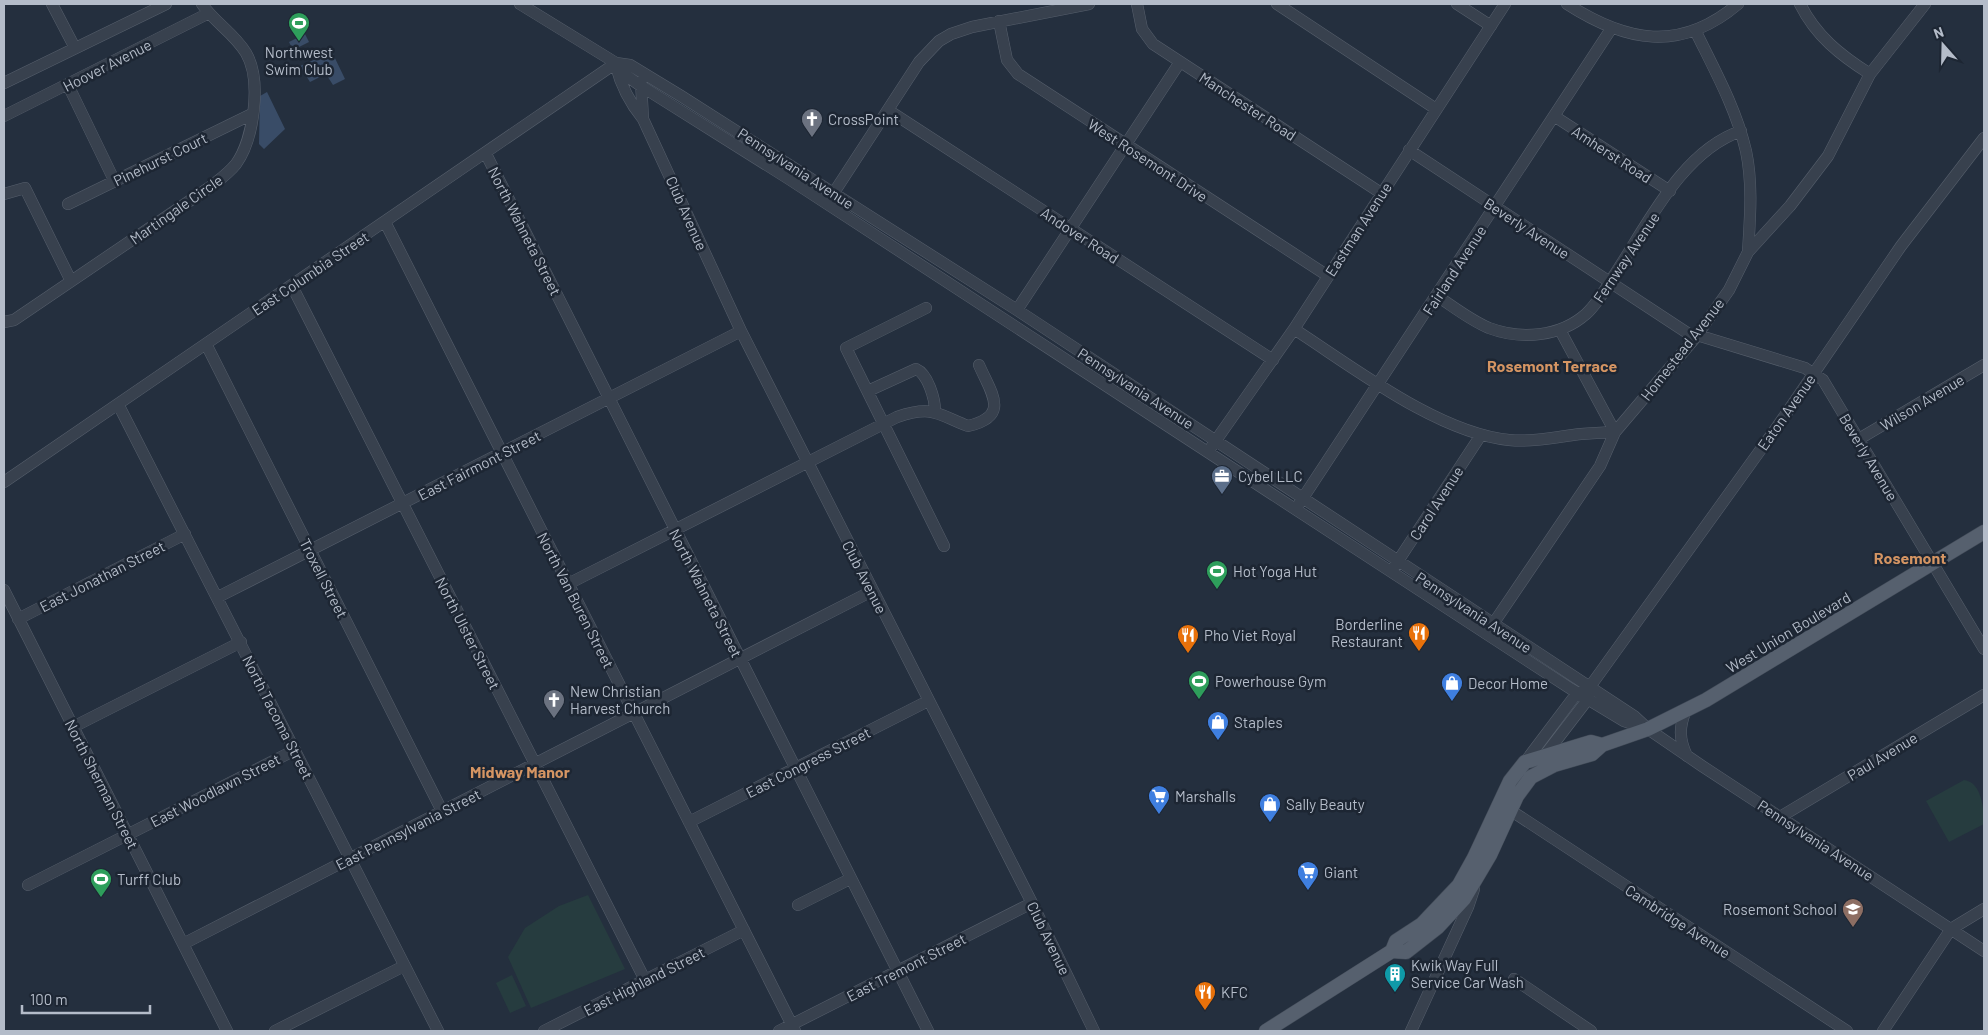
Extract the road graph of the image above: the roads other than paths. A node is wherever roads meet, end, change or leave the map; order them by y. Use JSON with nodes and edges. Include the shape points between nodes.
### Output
{"nodes":[{"id":1,"x":52,"y":4,"type":"edge"},
{"id":2,"x":166,"y":4,"type":"edge"},
{"id":3,"x":520,"y":4,"type":"edge"},
{"id":4,"x":1089,"y":4,"type":"edge"},
{"id":5,"x":1137,"y":4,"type":"edge"},
{"id":6,"x":1277,"y":4,"type":"edge"},
{"id":7,"x":1457,"y":4,"type":"edge"},
{"id":8,"x":1505,"y":4,"type":"edge"},
{"id":9,"x":1567,"y":4,"type":"edge"},
{"id":10,"x":1738,"y":4,"type":"edge"},
{"id":11,"x":1800,"y":4,"type":"edge"},
{"id":12,"x":1925,"y":4,"type":"edge"},
{"id":13,"x":206,"y":8,"type":"edge"},
{"id":14,"x":999,"y":21,"type":"junction"},
{"id":15,"x":1491,"y":26,"type":"junction"},
{"id":16,"x":1611,"y":29,"type":"junction"},
{"id":17,"x":1695,"y":30,"type":"junction"},
{"id":18,"x":75,"y":48,"type":"junction"},
{"id":19,"x":1180,"y":62,"type":"junction"},
{"id":20,"x":616,"y":63,"type":"junction"},
{"id":21,"x":641,"y":72,"type":"junction"},
{"id":22,"x":1870,"y":74,"type":"junction"},
{"id":23,"x":4,"y":82,"type":"edge"},
{"id":24,"x":68,"y":85,"type":"junction"},
{"id":25,"x":641,"y":86,"type":"junction"},
{"id":26,"x":1436,"y":109,"type":"junction"},
{"id":27,"x":888,"y":110,"type":"junction"},
{"id":28,"x":252,"y":114,"type":"junction"},
{"id":29,"x":4,"y":116,"type":"edge"},
{"id":30,"x":1554,"y":116,"type":"junction"},
{"id":31,"x":644,"y":119,"type":"junction"},
{"id":32,"x":1740,"y":131,"type":"junction"},
{"id":33,"x":1126,"y":145,"type":"junction"},
{"id":34,"x":1983,"y":145,"type":"edge"},
{"id":35,"x":1409,"y":150,"type":"junction"},
{"id":36,"x":486,"y":154,"type":"junction"},
{"id":37,"x":115,"y":182,"type":"junction"},
{"id":38,"x":834,"y":192,"type":"junction"},
{"id":39,"x":1381,"y":192,"type":"junction"},
{"id":40,"x":1670,"y":192,"type":"junction"},
{"id":41,"x":4,"y":194,"type":"edge"},
{"id":42,"x":68,"y":204,"type":"dead end"},
{"id":43,"x":826,"y":205,"type":"junction"},
{"id":44,"x":1495,"y":207,"type":"junction"},
{"id":45,"x":385,"y":222,"type":"junction"},
{"id":46,"x":1071,"y":229,"type":"junction"},
{"id":47,"x":1748,"y":252,"type":"junction"},
{"id":48,"x":1328,"y":276,"type":"junction"},
{"id":49,"x":72,"y":281,"type":"junction"},
{"id":50,"x":1610,"y":282,"type":"junction"},
{"id":51,"x":292,"y":286,"type":"junction"},
{"id":52,"x":1437,"y":296,"type":"junction"},
{"id":53,"x":926,"y":308,"type":"dead end"},
{"id":54,"x":1017,"y":310,"type":"junction"},
{"id":55,"x":4,"y":322,"type":"edge"},
{"id":56,"x":1294,"y":329,"type":"junction"},
{"id":57,"x":1560,"y":330,"type":"junction"},
{"id":58,"x":741,"y":332,"type":"junction"},
{"id":59,"x":1696,"y":337,"type":"junction"},
{"id":60,"x":206,"y":344,"type":"junction"},
{"id":61,"x":1273,"y":360,"type":"junction"},
{"id":62,"x":979,"y":365,"type":"dead end"},
{"id":63,"x":1984,"y":365,"type":"edge"},
{"id":64,"x":1814,"y":372,"type":"junction"},
{"id":65,"x":1380,"y":384,"type":"junction"},
{"id":66,"x":868,"y":391,"type":"junction"},
{"id":67,"x":608,"y":399,"type":"junction"},
{"id":68,"x":118,"y":404,"type":"junction"},
{"id":69,"x":935,"y":411,"type":"junction"},
{"id":70,"x":884,"y":424,"type":"junction"},
{"id":71,"x":1615,"y":432,"type":"junction"},
{"id":72,"x":1481,"y":435,"type":"junction"},
{"id":73,"x":1216,"y":440,"type":"junction"},
{"id":74,"x":1859,"y":440,"type":"junction"},
{"id":75,"x":1208,"y":452,"type":"junction"},
{"id":76,"x":502,"y":453,"type":"junction"},
{"id":77,"x":808,"y":462,"type":"junction"},
{"id":78,"x":4,"y":482,"type":"edge"},
{"id":79,"x":1303,"y":498,"type":"junction"},
{"id":80,"x":403,"y":504,"type":"junction"},
{"id":81,"x":1295,"y":509,"type":"junction"},
{"id":82,"x":674,"y":529,"type":"junction"},
{"id":83,"x":1984,"y":532,"type":"edge"},
{"id":84,"x":186,"y":534,"type":"junction"},
{"id":85,"x":944,"y":546,"type":"dead end"},
{"id":86,"x":310,"y":550,"type":"junction"},
{"id":87,"x":1933,"y":563,"type":"junction"},
{"id":88,"x":1395,"y":566,"type":"junction"},
{"id":89,"x":568,"y":584,"type":"junction"},
{"id":90,"x":4,"y":590,"type":"edge"},
{"id":91,"x":872,"y":591,"type":"junction"},
{"id":92,"x":218,"y":597,"type":"junction"},
{"id":93,"x":18,"y":619,"type":"junction"},
{"id":94,"x":1493,"y":624,"type":"junction"},
{"id":95,"x":241,"y":642,"type":"junction"},
{"id":96,"x":1984,"y":649,"type":"edge"},
{"id":97,"x":740,"y":660,"type":"junction"},
{"id":98,"x":1577,"y":693,"type":"junction"},
{"id":99,"x":1589,"y":693,"type":"junction"},
{"id":100,"x":1984,"y":695,"type":"edge"},
{"id":101,"x":928,"y":701,"type":"junction"},
{"id":102,"x":1686,"y":710,"type":"junction"},
{"id":103,"x":634,"y":715,"type":"junction"},
{"id":104,"x":74,"y":727,"type":"junction"},
{"id":105,"x":1648,"y":729,"type":"junction"},
{"id":106,"x":1602,"y":745,"type":"junction"},
{"id":107,"x":295,"y":750,"type":"junction"},
{"id":108,"x":1545,"y":755,"type":"junction"},
{"id":109,"x":1687,"y":756,"type":"junction"},
{"id":110,"x":1525,"y":762,"type":"junction"},
{"id":111,"x":535,"y":765,"type":"junction"},
{"id":112,"x":794,"y":769,"type":"junction"},
{"id":113,"x":1531,"y":777,"type":"junction"},
{"id":114,"x":1510,"y":810,"type":"junction"},
{"id":115,"x":442,"y":811,"type":"junction"},
{"id":116,"x":1780,"y":817,"type":"junction"},
{"id":117,"x":689,"y":822,"type":"junction"},
{"id":118,"x":127,"y":835,"type":"junction"},
{"id":119,"x":350,"y":859,"type":"junction"},
{"id":120,"x":850,"y":879,"type":"junction"},
{"id":121,"x":1475,"y":884,"type":"junction"},
{"id":122,"x":28,"y":886,"type":"dead end"},
{"id":123,"x":1032,"y":902,"type":"junction"},
{"id":124,"x":798,"y":905,"type":"dead end"},
{"id":125,"x":1984,"y":909,"type":"edge"},
{"id":126,"x":1951,"y":929,"type":"junction"},
{"id":127,"x":744,"y":930,"type":"junction"},
{"id":128,"x":183,"y":944,"type":"junction"},
{"id":129,"x":1984,"y":951,"type":"edge"},
{"id":130,"x":1392,"y":952,"type":"junction"},
{"id":131,"x":404,"y":966,"type":"junction"},
{"id":132,"x":898,"y":971,"type":"junction"},
{"id":133,"x":1514,"y":979,"type":"dead end"},
{"id":134,"x":645,"y":980,"type":"junction"},
{"id":135,"x":793,"y":1028,"type":"edge"},
{"id":136,"x":227,"y":1031,"type":"edge"},
{"id":137,"x":275,"y":1031,"type":"edge"},
{"id":138,"x":438,"y":1031,"type":"edge"},
{"id":139,"x":544,"y":1031,"type":"edge"},
{"id":140,"x":779,"y":1031,"type":"edge"},
{"id":141,"x":928,"y":1031,"type":"edge"},
{"id":142,"x":1094,"y":1031,"type":"edge"},
{"id":143,"x":1266,"y":1031,"type":"edge"},
{"id":144,"x":1411,"y":1031,"type":"edge"},
{"id":145,"x":1591,"y":1031,"type":"edge"},
{"id":146,"x":1847,"y":1031,"type":"edge"},
{"id":147,"x":1883,"y":1031,"type":"edge"}],
"edges":[{"from":1,"to":18,"type":"street"},
{"from":2,"to":18,"type":"street","name":"Hoover Avenue"},
{"from":3,"to":20,"type":"street","name":"Pennsylvania Avenue"},
{"from":4,"to":14,"type":"street"},
{"from":5,"to":19,"type":"street","name":"Manchester Road","via":[[1146,37]]},
{"from":6,"to":26,"type":"street"},
{"from":7,"to":15,"type":"street"},
{"from":8,"to":15,"type":"street","name":"Eastman Avenue"},
{"from":9,"to":16,"type":"street"},
{"from":10,"to":17,"type":"street"},
{"from":11,"to":22,"type":"street","via":[[1828,44]]},
{"from":12,"to":22,"type":"street","name":"Homestead Avenue"},
{"from":13,"to":24,"type":"street","name":"Hoover Avenue"},
{"from":13,"to":28,"type":"street","name":"Martingale Circle","via":[[237,40],[252,67]]},
{"from":14,"to":27,"type":"street","via":[[958,31],[939,41],[919,62]]},
{"from":14,"to":33,"type":"street","name":"West Rosemont Drive","via":[[1007,60],[1018,74]]},
{"from":15,"to":26,"type":"street","name":"Eastman Avenue"},
{"from":16,"to":17,"type":"street","via":[[1650,36],[1672,36]]},
{"from":16,"to":30,"type":"street","name":"Fairland Avenue"},
{"from":17,"to":32,"type":"street","via":[[1726,92]]},
{"from":18,"to":23,"type":"street","name":"Hoover Avenue"},
{"from":19,"to":33,"type":"street"},
{"from":19,"to":39,"type":"street","name":"Manchester Road"},
{"from":20,"to":21,"type":"street","name":"Pennsylvania Avenue"},
{"from":20,"to":25,"type":"street","name":"Pennsylvania Avenue","via":[[624,74]]},
{"from":20,"to":31,"type":"street","name":"Club Avenue","via":[[620,80]]},
{"from":20,"to":36,"type":"street","name":"East Columbia Street"},
{"from":21,"to":25,"type":"street","name":"Club Avenue"},
{"from":21,"to":38,"type":"street","name":"Pennsylvania Avenue"},
{"from":22,"to":47,"type":"street","name":"Homestead Avenue","via":[[1828,156],[1790,206]]},
{"from":24,"to":29,"type":"street","name":"Hoover Avenue"},
{"from":24,"to":37,"type":"street"},
{"from":25,"to":31,"type":"street","name":"Club Avenue"},
{"from":25,"to":43,"type":"street","name":"Pennsylvania Avenue"},
{"from":26,"to":35,"type":"street","name":"Eastman Avenue"},
{"from":27,"to":38,"type":"street"},
{"from":27,"to":46,"type":"street","name":"Andover Road"},
{"from":28,"to":37,"type":"street","name":"Pinehurst Court"},
{"from":28,"to":49,"type":"street","name":"Martingale Circle","via":[[245,148],[235,166]]},
{"from":30,"to":40,"type":"street","name":"Amherst Road"},
{"from":30,"to":44,"type":"street","name":"Fairland Avenue"},
{"from":31,"to":58,"type":"street","name":"Club Avenue"},
{"from":32,"to":40,"type":"street","name":"Fernway Avenue","via":[[1702,152]]},
{"from":32,"to":47,"type":"street","via":[[1749,174]]},
{"from":33,"to":46,"type":"street"},
{"from":33,"to":48,"type":"street","name":"West Rosemont Drive"},
{"from":34,"to":64,"type":"street","name":"Eaton Avenue","via":[[1901,246]]},
{"from":35,"to":39,"type":"street","name":"Eastman Avenue"},
{"from":35,"to":44,"type":"street","name":"Beverly Avenue"},
{"from":36,"to":45,"type":"street","name":"East Columbia Street"},
{"from":36,"to":67,"type":"street","name":"North Wahneta Street"},
{"from":37,"to":42,"type":"street","name":"Pinehurst Court"},
{"from":38,"to":43,"type":"street"},
{"from":38,"to":54,"type":"street","name":"Pennsylvania Avenue"},
{"from":39,"to":48,"type":"street","name":"Eastman Avenue"},
{"from":40,"to":50,"type":"street","name":"Fernway Avenue"},
{"from":41,"to":49,"type":"street","via":[[25,188]]},
{"from":43,"to":75,"type":"street","name":"Pennsylvania Avenue"},
{"from":44,"to":50,"type":"street","name":"Beverly Avenue"},
{"from":44,"to":52,"type":"street","name":"Fairland Avenue"},
{"from":45,"to":51,"type":"street","name":"East Columbia Street"},
{"from":45,"to":76,"type":"street","name":"North Van Buren Street"},
{"from":46,"to":54,"type":"street"},
{"from":46,"to":61,"type":"street","name":"Andover Road"},
{"from":47,"to":59,"type":"street","name":"Homestead Avenue","via":[[1728,290]]},
{"from":48,"to":56,"type":"street","name":"Eastman Avenue"},
{"from":49,"to":55,"type":"street","name":"Martingale Circle","via":[[14,320]]},
{"from":50,"to":57,"type":"street","name":"Fernway Avenue","via":[[1587,313]]},
{"from":50,"to":59,"type":"street","name":"Beverly Avenue"},
{"from":51,"to":60,"type":"street","name":"East Columbia Street"},
{"from":51,"to":80,"type":"street","name":"North Ulster Street"},
{"from":52,"to":57,"type":"street","name":"Fernway Avenue","via":[[1475,321],[1500,331],[1530,335]]},
{"from":52,"to":65,"type":"street","name":"Fairland Avenue"},
{"from":53,"to":66,"type":"street","via":[[846,348]]},
{"from":54,"to":73,"type":"street","name":"Pennsylvania Avenue"},
{"from":56,"to":61,"type":"street","name":"Eastman Avenue"},
{"from":56,"to":65,"type":"street"},
{"from":57,"to":71,"type":"street"},
{"from":58,"to":67,"type":"street","name":"East Fairmont Street"},
{"from":58,"to":77,"type":"street","name":"Club Avenue"},
{"from":59,"to":64,"type":"street","name":"Beverly Avenue"},
{"from":59,"to":71,"type":"street","name":"Homestead Avenue"},
{"from":60,"to":68,"type":"street","name":"East Columbia Street"},
{"from":60,"to":86,"type":"street","name":"Troxell Street"},
{"from":61,"to":73,"type":"street","name":"Eastman Avenue"},
{"from":62,"to":69,"type":"street","via":[[996,403],[994,413],[968,426]]},
{"from":63,"to":74,"type":"street","name":"Wilson Avenue"},
{"from":64,"to":74,"type":"street","name":"Beverly Avenue","via":[[1823,380]]},
{"from":64,"to":99,"type":"street","name":"Eaton Avenue"},
{"from":65,"to":72,"type":"street","via":[[1445,422]]},
{"from":65,"to":79,"type":"street","name":"Fairland Avenue"},
{"from":66,"to":69,"type":"street","via":[[920,370],[935,401]]},
{"from":66,"to":70,"type":"street"},
{"from":67,"to":76,"type":"street","name":"East Fairmont Street"},
{"from":67,"to":82,"type":"street","name":"North Wahneta Street"},
{"from":68,"to":78,"type":"street","name":"East Columbia Street"},
{"from":68,"to":84,"type":"street","name":"North Tacoma Street"},
{"from":69,"to":70,"type":"street","via":[[908,413]]},
{"from":70,"to":77,"type":"street"},
{"from":70,"to":85,"type":"street"},
{"from":71,"to":72,"type":"street","via":[[1525,441]]},
{"from":71,"to":94,"type":"street","name":"Homestead Avenue","via":[[1600,466]]},
{"from":72,"to":88,"type":"street","name":"Carol Avenue"},
{"from":73,"to":75,"type":"street","name":"Eastman Avenue"},
{"from":73,"to":79,"type":"street","name":"Pennsylvania Avenue"},
{"from":74,"to":87,"type":"street","name":"Beverly Avenue"},
{"from":75,"to":81,"type":"street","name":"Pennsylvania Avenue"},
{"from":76,"to":80,"type":"street","name":"East Fairmont Street"},
{"from":76,"to":89,"type":"street","name":"North Van Buren Street"},
{"from":77,"to":82,"type":"street"},
{"from":77,"to":91,"type":"street","name":"Club Avenue"},
{"from":79,"to":81,"type":"street","name":"Fairland Avenue"},
{"from":79,"to":88,"type":"street","name":"Pennsylvania Avenue"},
{"from":80,"to":86,"type":"street","name":"East Fairmont Street"},
{"from":80,"to":111,"type":"street","name":"North Ulster Street"},
{"from":81,"to":88,"type":"street","name":"Pennsylvania Avenue"},
{"from":82,"to":89,"type":"street"},
{"from":82,"to":97,"type":"street","name":"North Wahneta Street"},
{"from":83,"to":87,"type":"main road","name":"West Union Boulevard"},
{"from":84,"to":92,"type":"street","name":"North Tacoma Street"},
{"from":84,"to":93,"type":"street","name":"East Jonathan Street"},
{"from":86,"to":92,"type":"street","name":"East Fairmont Street"},
{"from":86,"to":115,"type":"street","name":"Troxell Street"},
{"from":87,"to":96,"type":"street","name":"Beverly Avenue"},
{"from":87,"to":102,"type":"main road","name":"West Union Boulevard"},
{"from":88,"to":94,"type":"street","name":"Pennsylvania Avenue"},
{"from":88,"to":98,"type":"street","name":"Pennsylvania Avenue"},
{"from":89,"to":103,"type":"street","name":"North Van Buren Street"},
{"from":90,"to":93,"type":"street","name":"North Sherman Street"},
{"from":91,"to":97,"type":"street","name":"East Pennsylvania Street"},
{"from":91,"to":101,"type":"street","name":"Club Avenue"},
{"from":92,"to":95,"type":"street","name":"North Tacoma Street"},
{"from":93,"to":104,"type":"street","name":"North Sherman Street"},
{"from":94,"to":99,"type":"street","name":"Pennsylvania Avenue"},
{"from":95,"to":104,"type":"street"},
{"from":95,"to":107,"type":"street","name":"North Tacoma Street"},
{"from":97,"to":103,"type":"street","name":"East Pennsylvania Street"},
{"from":97,"to":112,"type":"street","name":"North Wahneta Street"},
{"from":98,"to":99,"type":"street"},
{"from":98,"to":110,"type":"street"},
{"from":99,"to":105,"type":"street","name":"Pennsylvania Avenue","via":[[1634,716]]},
{"from":99,"to":108,"type":"street","name":"Eaton Avenue"},
{"from":100,"to":116,"type":"street","name":"Paul Avenue"},
{"from":101,"to":112,"type":"street","name":"East Congress Street"},
{"from":101,"to":123,"type":"street","name":"Club Avenue"},
{"from":102,"to":105,"type":"main road","name":"West Union Boulevard"},
{"from":102,"to":109,"type":"street","via":[[1680,736]]},
{"from":103,"to":111,"type":"street","name":"East Pennsylvania Street"},
{"from":103,"to":117,"type":"street","name":"North Van Buren Street"},
{"from":104,"to":118,"type":"street","name":"North Sherman Street"},
{"from":105,"to":106,"type":"main road","name":"West Union Boulevard"},
{"from":105,"to":109,"type":"street","name":"Pennsylvania Avenue"},
{"from":106,"to":108,"type":"main road","name":"West Union Boulevard","via":[[1592,742]]},
{"from":106,"to":113,"type":"main road","name":"West Union Boulevard","via":[[1592,754],[1554,765]]},
{"from":107,"to":118,"type":"street","name":"East Woodlawn Street"},
{"from":107,"to":119,"type":"street","name":"North Tacoma Street"},
{"from":108,"to":110,"type":"main road","name":"West Union Boulevard"},
{"from":108,"to":113,"type":"street","name":"Eaton Avenue"},
{"from":109,"to":116,"type":"street","name":"Pennsylvania Avenue"},
{"from":110,"to":130,"type":"main road","name":"West Union Boulevard","via":[[1510,781],[1459,885],[1422,924],[1396,941]]},
{"from":111,"to":115,"type":"street","name":"East Pennsylvania Street"},
{"from":111,"to":134,"type":"street","name":"North Ulster Street"},
{"from":112,"to":117,"type":"street","name":"East Congress Street"},
{"from":112,"to":120,"type":"street","name":"North Wahneta Street"},
{"from":113,"to":114,"type":"main road","name":"West Union Boulevard"},
{"from":114,"to":121,"type":"main road","name":"West Union Boulevard"},
{"from":114,"to":146,"type":"street","name":"Cambridge Avenue"},
{"from":115,"to":119,"type":"street","name":"East Pennsylvania Street"},
{"from":116,"to":126,"type":"street","name":"Pennsylvania Avenue"},
{"from":117,"to":127,"type":"street","name":"North Van Buren Street"},
{"from":118,"to":122,"type":"street","name":"East Woodlawn Street"},
{"from":118,"to":128,"type":"street","name":"North Sherman Street"},
{"from":119,"to":128,"type":"street","name":"East Pennsylvania Street"},
{"from":119,"to":131,"type":"street","name":"North Tacoma Street"},
{"from":120,"to":124,"type":"street"},
{"from":120,"to":132,"type":"street","name":"North Wahneta Street"},
{"from":121,"to":130,"type":"main road","name":"West Union Boulevard","via":[[1438,927],[1406,952]]},
{"from":121,"to":144,"type":"street","via":[[1468,907]]},
{"from":123,"to":132,"type":"street","name":"East Tremont Street"},
{"from":123,"to":142,"type":"street","name":"Club Avenue"},
{"from":125,"to":126,"type":"street"},
{"from":126,"to":129,"type":"street","name":"Pennsylvania Avenue"},
{"from":126,"to":147,"type":"street"},
{"from":127,"to":134,"type":"street","name":"East Highland Street"},
{"from":127,"to":135,"type":"street","name":"North Van Buren Street"},
{"from":128,"to":136,"type":"street","name":"North Sherman Street"},
{"from":130,"to":143,"type":"main road","name":"West Union Boulevard"},
{"from":131,"to":137,"type":"street"},
{"from":131,"to":138,"type":"street","name":"North Tacoma Street"},
{"from":132,"to":135,"type":"street","name":"East Tremont Street"},
{"from":132,"to":141,"type":"street","name":"North Wahneta Street"},
{"from":133,"to":145,"type":"street"},
{"from":134,"to":139,"type":"street","name":"East Highland Street"},
{"from":135,"to":140,"type":"street","name":"East Tremont Street"}]}
